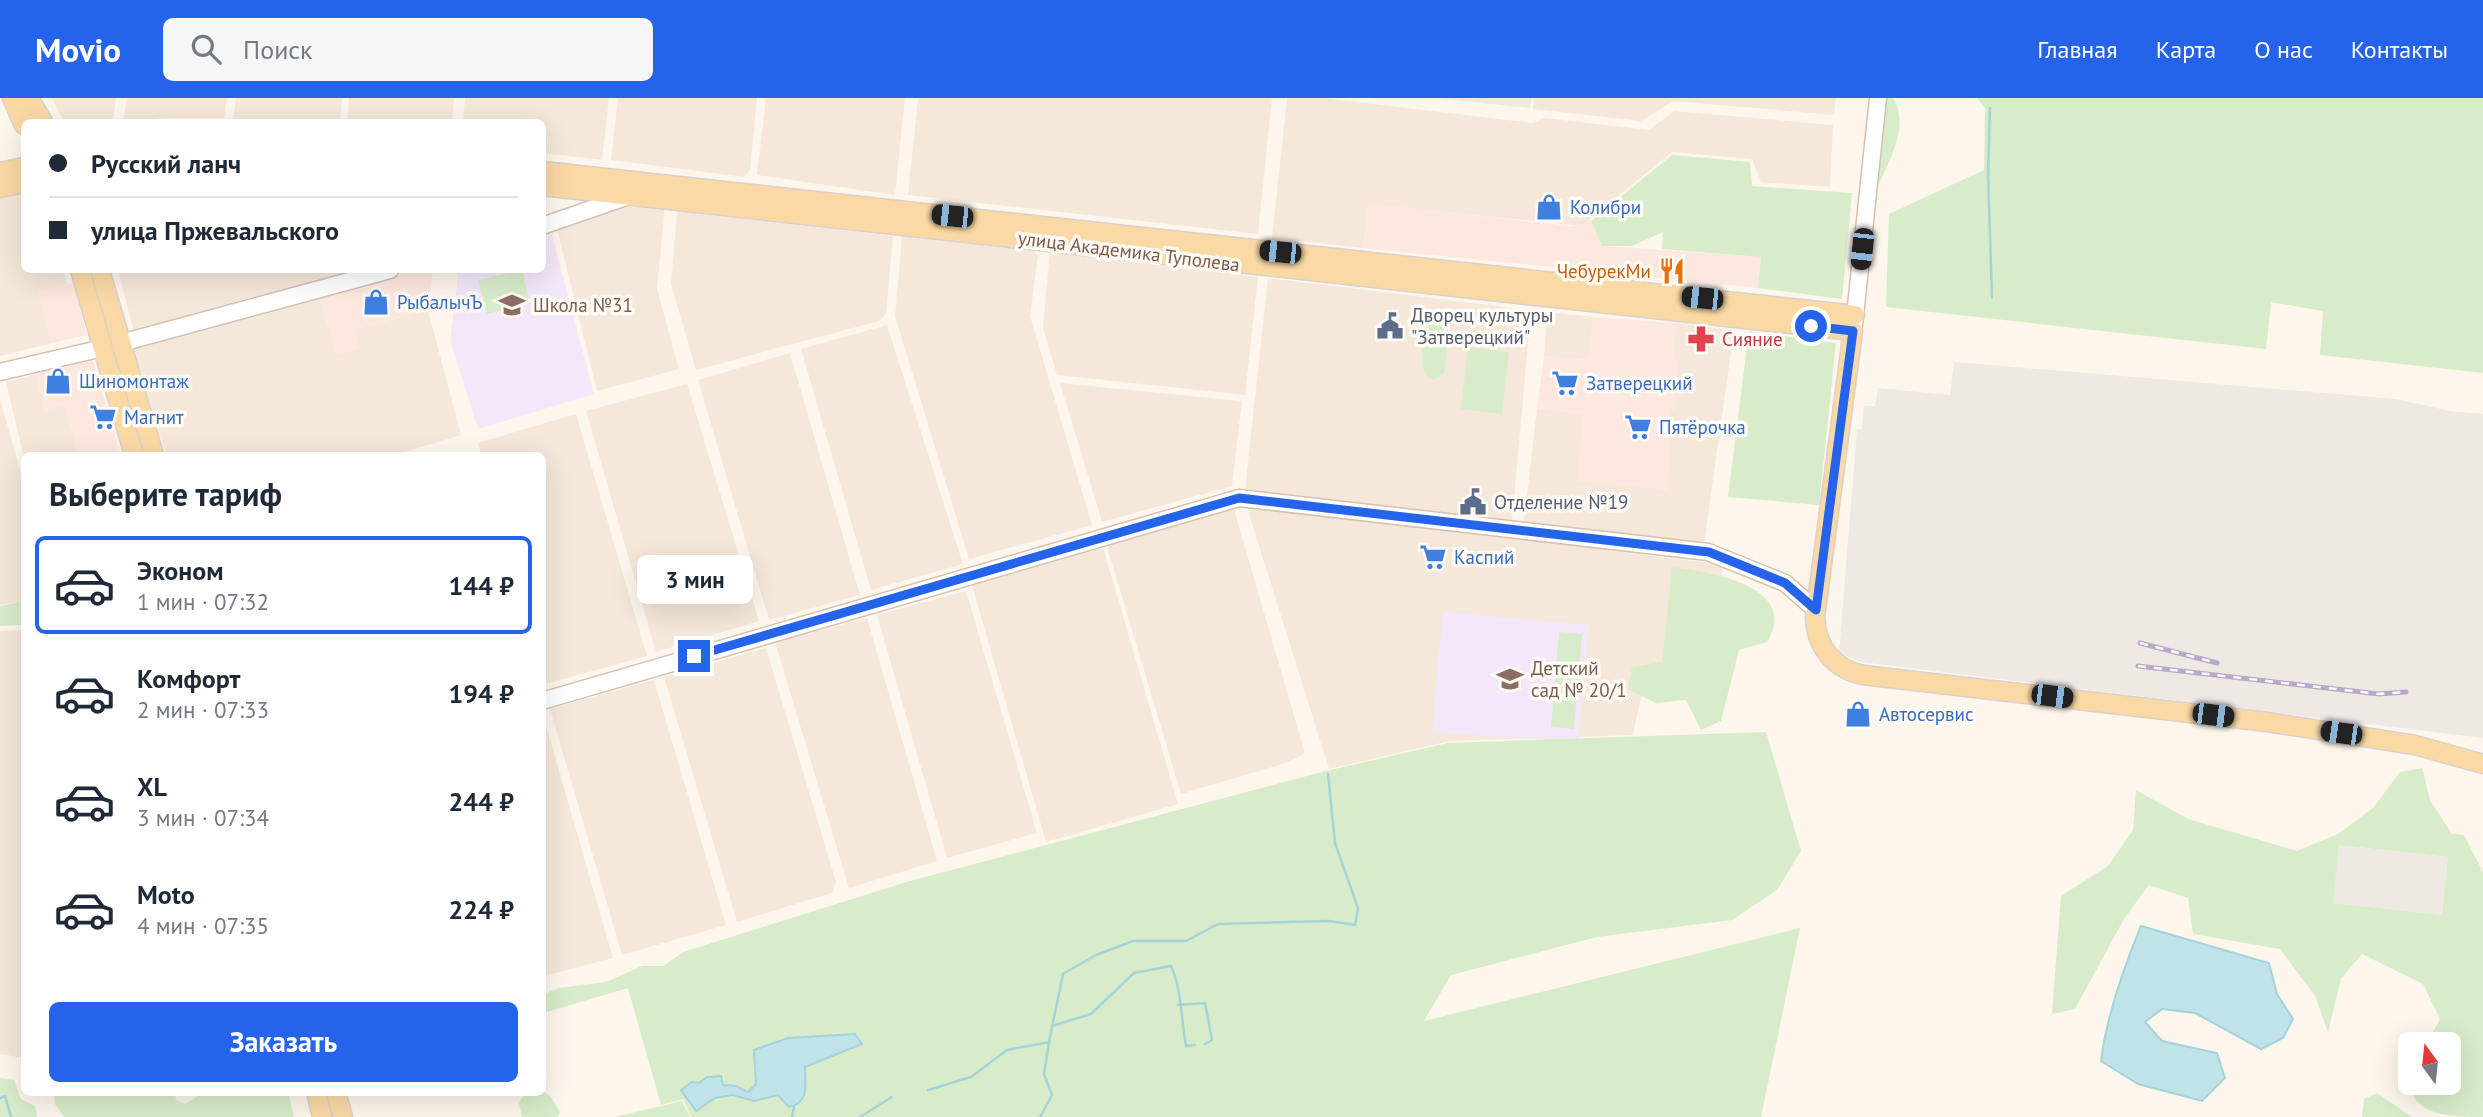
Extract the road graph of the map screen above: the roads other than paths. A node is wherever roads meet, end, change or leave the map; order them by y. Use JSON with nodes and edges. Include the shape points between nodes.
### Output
{"nodes":[{"id":1,"x":12,"y":98,"type":"edge"},
{"id":2,"x":29,"y":98,"type":"edge"},
{"id":3,"x":1878,"y":98,"type":"edge"},
{"id":4,"x":21,"y":119,"type":"edge"},
{"id":5,"x":41,"y":119,"type":"edge"},
{"id":6,"x":21,"y":168,"type":"edge"},
{"id":7,"x":0,"y":172,"type":"edge"},
{"id":8,"x":546,"y":172,"type":"edge"},
{"id":9,"x":21,"y":184,"type":"edge"},
{"id":10,"x":546,"y":186,"type":"edge"},
{"id":11,"x":0,"y":188,"type":"edge"},
{"id":12,"x":634,"y":189,"type":"junction"},
{"id":13,"x":546,"y":224,"type":"edge"},
{"id":14,"x":81,"y":273,"type":"edge"},
{"id":15,"x":101,"y":273,"type":"edge"},
{"id":16,"x":379,"y":273,"type":"edge"},
{"id":17,"x":1854,"y":323,"type":"junction"},
{"id":18,"x":121,"y":342,"type":"junction"},
{"id":19,"x":103,"y":348,"type":"junction"},
{"id":20,"x":0,"y":372,"type":"edge"},
{"id":21,"x":133,"y":452,"type":"edge"},
{"id":22,"x":153,"y":452,"type":"edge"},
{"id":23,"x":1816,"y":610,"type":"junction"},
{"id":24,"x":546,"y":700,"type":"edge"},
{"id":25,"x":2483,"y":764,"type":"edge"},
{"id":26,"x":317,"y":1096,"type":"edge"},
{"id":27,"x":337,"y":1096,"type":"edge"},
{"id":28,"x":322,"y":1117,"type":"edge"},
{"id":29,"x":343,"y":1117,"type":"edge"}],
"edges":[{"from":1,"to":4,"type":"main road"},
{"from":2,"to":5,"type":"main road"},
{"from":3,"to":17,"type":"street"},
{"from":6,"to":7,"type":"main road"},
{"from":8,"to":12,"type":"main road","name":"улица Академика Туполева"},
{"from":9,"to":11,"type":"main road"},
{"from":10,"to":12,"type":"main road","name":"улица Академика Туполева"},
{"from":12,"to":13,"type":"street"},
{"from":12,"to":17,"type":"main road","name":"улица Академика Туполева"},
{"from":14,"to":19,"type":"main road"},
{"from":15,"to":18,"type":"main road"},
{"from":16,"to":18,"type":"street"},
{"from":17,"to":23,"type":"main road"},
{"from":18,"to":22,"type":"main road"},
{"from":19,"to":20,"type":"street"},
{"from":19,"to":21,"type":"main road"},
{"from":23,"to":24,"type":"street","via":[[1785,583],[1709,552],[1239,498]]},
{"from":23,"to":25,"type":"main road","via":[[1817,633],[1826,653],[1842,667],[1863,675],[2267,722],[2415,745]]},
{"from":26,"to":28,"type":"main road"},
{"from":27,"to":29,"type":"main road"}]}
